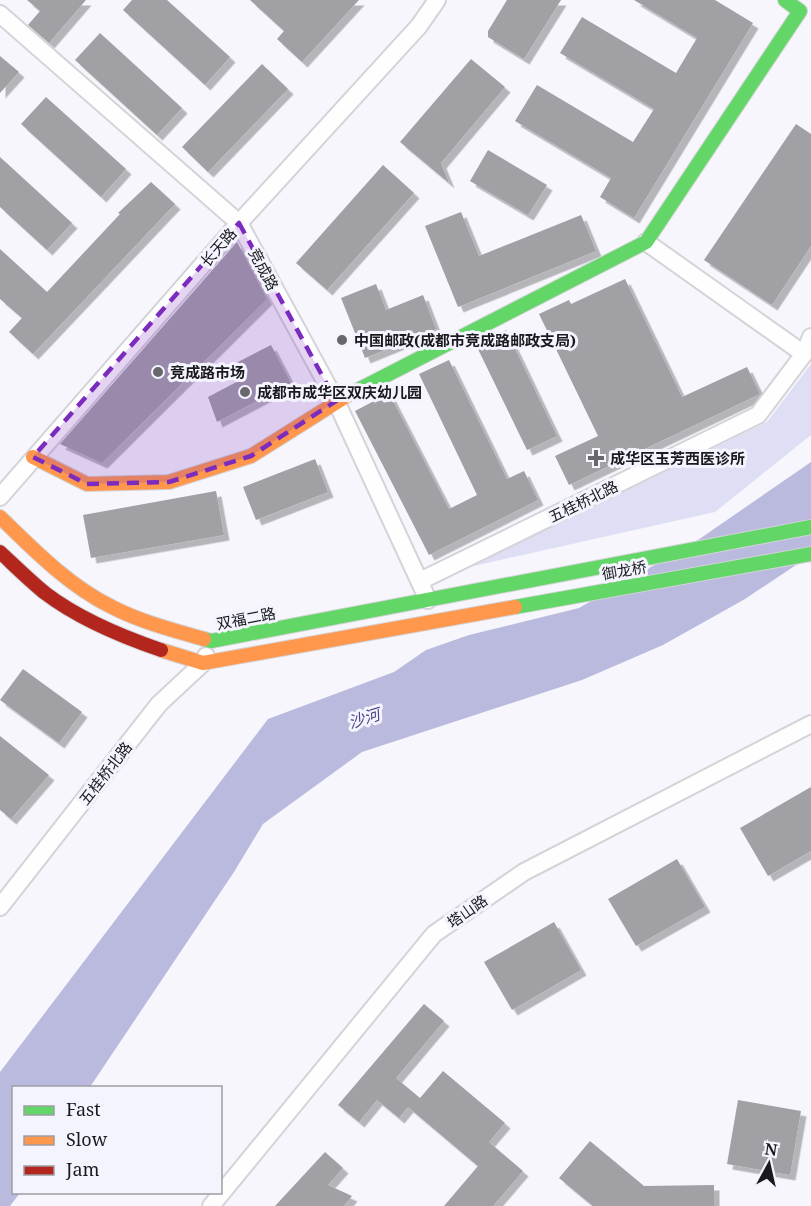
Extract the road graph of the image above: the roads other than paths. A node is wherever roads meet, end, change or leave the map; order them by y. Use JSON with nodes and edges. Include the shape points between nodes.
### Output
{"nodes":[{"id":1,"x":437,"y":0,"type":"edge"},
{"id":2,"x":785,"y":0,"type":"edge"},
{"id":3,"x":0,"y":14,"type":"edge"},
{"id":4,"x":239,"y":223,"type":"junction"},
{"id":5,"x":646,"y":242,"type":"junction"},
{"id":6,"x":811,"y":337,"type":"edge"},
{"id":7,"x":804,"y":354,"type":"junction"},
{"id":8,"x":336,"y":401,"type":"junction"},
{"id":9,"x":33,"y":457,"type":"junction"},
{"id":10,"x":0,"y":497,"type":"edge"},
{"id":11,"x":0,"y":517,"type":"edge"},
{"id":12,"x":811,"y":527,"type":"edge"},
{"id":13,"x":0,"y":552,"type":"edge"},
{"id":14,"x":811,"y":554,"type":"edge"},
{"id":15,"x":420,"y":581,"type":"junction"},
{"id":16,"x":496,"y":586,"type":"joint"},
{"id":17,"x":428,"y":600,"type":"junction"},
{"id":18,"x":211,"y":642,"type":"junction"},
{"id":19,"x":203,"y":663,"type":"junction"},
{"id":20,"x":811,"y":724,"type":"edge"},
{"id":21,"x":0,"y":907,"type":"edge"},
{"id":22,"x":222,"y":1193,"type":"edge"},
{"id":23,"x":221,"y":1194,"type":"edge"},
{"id":24,"x":211,"y":1206,"type":"edge"}],
"edges":[{"from":1,"to":4,"type":"street","name":"长天路","via":[[419,26]]},
{"from":2,"to":5,"type":"main road","via":[[800,11]]},
{"from":3,"to":4,"type":"street","name":"竞成路"},
{"from":4,"to":8,"type":"street","name":"竞成路"},
{"from":4,"to":9,"type":"street","name":"长天路"},
{"from":5,"to":7,"type":"street"},
{"from":5,"to":8,"type":"main road"},
{"from":6,"to":7,"type":"street","name":"五桂桥北路"},
{"from":7,"to":15,"type":"street","name":"五桂桥北路","via":[[758,415]]},
{"from":8,"to":9,"type":"main road","via":[[251,456],[169,482],[87,484]]},
{"from":8,"to":15,"type":"street","name":"竞成路"},
{"from":9,"to":10,"type":"street","name":"长天路"},
{"from":11,"to":18,"type":"main road","name":"双福二路","via":[[48,564],[101,601]]},
{"from":12,"to":16,"type":"main road","name":"御龙桥"},
{"from":13,"to":19,"type":"main road","via":[[51,598],[95,624]]},
{"from":14,"to":19,"type":"main road","name":"御龙桥"},
{"from":15,"to":17,"type":"street","name":"竞成路"},
{"from":16,"to":17,"type":"main road","name":"双福二路"},
{"from":17,"to":18,"type":"main road","name":"双福二路"},
{"from":18,"to":19,"type":"street","name":"五桂桥北路"},
{"from":19,"to":21,"type":"street","name":"五桂桥北路","via":[[159,704]]},
{"from":20,"to":22,"type":"street","name":"塔山路","via":[[524,872],[434,934]]},
{"from":23,"to":24,"type":"street","name":"塔山路"}]}
